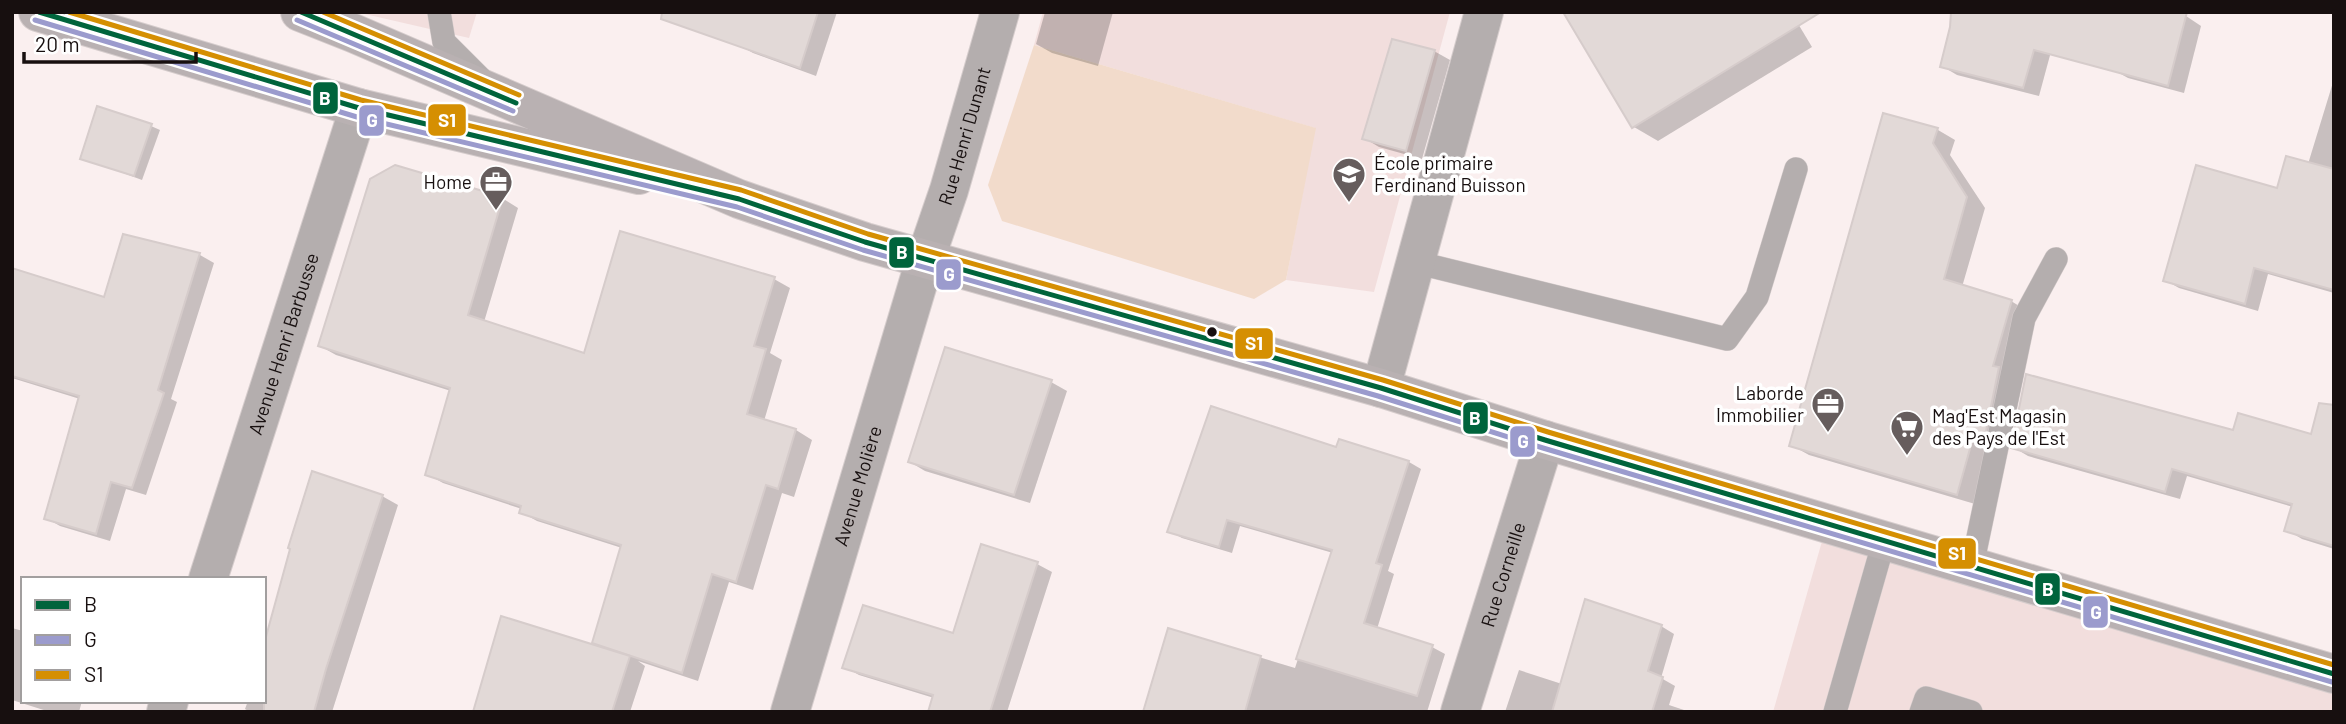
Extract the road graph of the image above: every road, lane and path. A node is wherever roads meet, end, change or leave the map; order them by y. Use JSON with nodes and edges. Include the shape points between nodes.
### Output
{"nodes":[{"id":1,"x":38,"y":12,"type":"edge"},
{"id":2,"x":300,"y":12,"type":"edge"},
{"id":3,"x":439,"y":12,"type":"edge"},
{"id":4,"x":1000,"y":12,"type":"edge"},
{"id":5,"x":1484,"y":12,"type":"edge"},
{"id":6,"x":495,"y":94,"type":"junction"},
{"id":7,"x":359,"y":108,"type":"junction"},
{"id":8,"x":1796,"y":169,"type":"dead end"},
{"id":9,"x":739,"y":199,"type":"junction"},
{"id":10,"x":2056,"y":259,"type":"dead end"},
{"id":11,"x":925,"y":260,"type":"junction"},
{"id":12,"x":1415,"y":262,"type":"junction"},
{"id":13,"x":1381,"y":388,"type":"junction"},
{"id":14,"x":1545,"y":440,"type":"junction"},
{"id":15,"x":1884,"y":541,"type":"junction"},
{"id":16,"x":1972,"y":566,"type":"junction"},
{"id":17,"x":209,"y":577,"type":"edge"},
{"id":18,"x":2334,"y":674,"type":"edge"},
{"id":19,"x":790,"y":712,"type":"edge"},
{"id":20,"x":1460,"y":712,"type":"edge"},
{"id":21,"x":1835,"y":712,"type":"edge"},
{"id":22,"x":1921,"y":712,"type":"edge"},
{"id":23,"x":1970,"y":712,"type":"edge"}],
"edges":[{"from":1,"to":7,"type":"main road"},
{"from":2,"to":6,"type":"main road"},
{"from":3,"to":6,"type":"lane","via":[[444,42]]},
{"from":4,"to":11,"type":"street","name":"Rue Henri Dunant"},
{"from":5,"to":12,"type":"street"},
{"from":6,"to":9,"type":"main road"},
{"from":7,"to":9,"type":"main road"},
{"from":7,"to":17,"type":"street","name":"Avenue Henri Barbusse"},
{"from":8,"to":12,"type":"lane","via":[[1757,297],[1727,339]]},
{"from":9,"to":11,"type":"main road"},
{"from":10,"to":16,"type":"lane","via":[[2024,318]]},
{"from":11,"to":13,"type":"main road"},
{"from":11,"to":19,"type":"street","name":"Avenue Molière"},
{"from":12,"to":13,"type":"street"},
{"from":13,"to":14,"type":"main road"},
{"from":14,"to":15,"type":"main road"},
{"from":14,"to":20,"type":"street","name":"Rue Corneille"},
{"from":15,"to":16,"type":"main road"},
{"from":15,"to":21,"type":"lane"},
{"from":16,"to":18,"type":"main road"},
{"from":22,"to":23,"type":"lane","via":[[1926,698]]}]}
